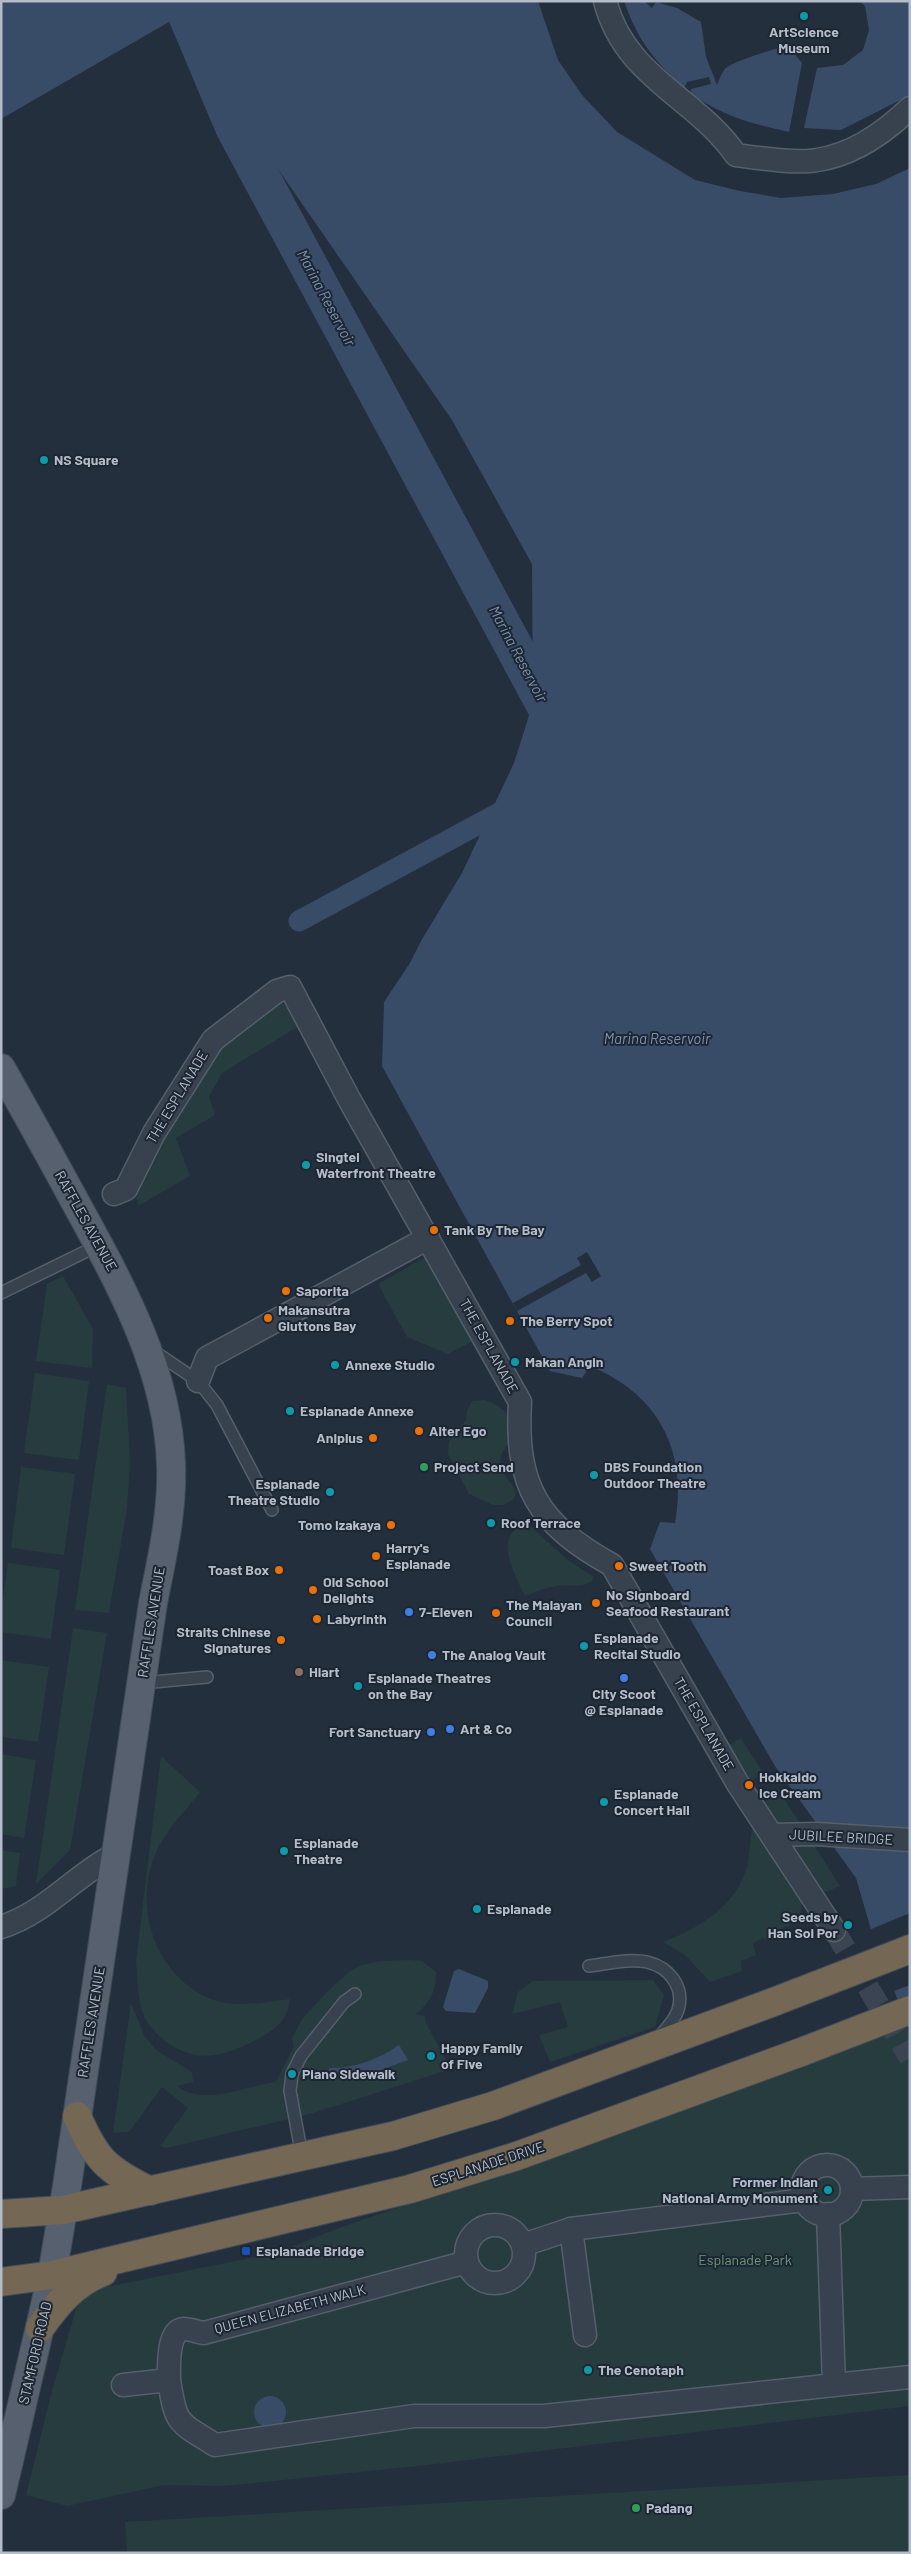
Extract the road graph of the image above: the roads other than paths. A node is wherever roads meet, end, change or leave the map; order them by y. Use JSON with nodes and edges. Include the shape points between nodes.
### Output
{"nodes":[{"id":1,"x":605,"y":1,"type":"edge"},
{"id":2,"x":910,"y":108,"type":"edge"},
{"id":3,"x":1,"y":1068,"type":"edge"},
{"id":4,"x":114,"y":1194,"type":"dead end"},
{"id":5,"x":428,"y":1238,"type":"junction"},
{"id":6,"x":100,"y":1245,"type":"junction"},
{"id":7,"x":1,"y":1293,"type":"edge"},
{"id":8,"x":147,"y":1346,"type":"junction"},
{"id":9,"x":198,"y":1381,"type":"junction"},
{"id":10,"x":272,"y":1510,"type":"dead end"},
{"id":11,"x":207,"y":1677,"type":"dead end"},
{"id":12,"x":142,"y":1682,"type":"junction"},
{"id":13,"x":772,"y":1835,"type":"junction"},
{"id":14,"x":910,"y":1840,"type":"edge"},
{"id":15,"x":116,"y":1854,"type":"junction"},
{"id":16,"x":1,"y":1927,"type":"edge"},
{"id":17,"x":834,"y":1930,"type":"tunnel mouth"},
{"id":18,"x":910,"y":1949,"type":"edge"},
{"id":19,"x":589,"y":1966,"type":"dead end"},
{"id":20,"x":355,"y":1994,"type":"dead end"},
{"id":21,"x":910,"y":2010,"type":"edge"},
{"id":22,"x":651,"y":2047,"type":"junction"},
{"id":23,"x":77,"y":2116,"type":"junction"},
{"id":24,"x":303,"y":2157,"type":"junction"},
{"id":25,"x":910,"y":2187,"type":"edge"},
{"id":26,"x":852,"y":2189,"type":"junction"},
{"id":27,"x":150,"y":2191,"type":"junction"},
{"id":28,"x":804,"y":2200,"type":"junction"},
{"id":29,"x":63,"y":2210,"type":"junction"},
{"id":30,"x":1,"y":2214,"type":"edge"},
{"id":31,"x":828,"y":2214,"type":"junction"},
{"id":32,"x":571,"y":2229,"type":"junction"},
{"id":33,"x":522,"y":2245,"type":"junction"},
{"id":34,"x":160,"y":2250,"type":"junction"},
{"id":35,"x":467,"y":2262,"type":"junction"},
{"id":36,"x":52,"y":2275,"type":"junction"},
{"id":37,"x":1,"y":2282,"type":"edge"},
{"id":38,"x":40,"y":2328,"type":"junction"},
{"id":39,"x":585,"y":2335,"type":"dead end"},
{"id":40,"x":910,"y":2377,"type":"edge"},
{"id":41,"x":168,"y":2380,"type":"junction"},
{"id":42,"x":123,"y":2384,"type":"dead end"},
{"id":43,"x":834,"y":2384,"type":"junction"},
{"id":44,"x":1,"y":2495,"type":"edge"}],
"edges":[{"from":1,"to":2,"type":"street","via":[[626,49],[663,87],[723,136],[736,155],[816,161],[849,150],[889,128]]},
{"from":3,"to":6,"type":"main road","name":"RAFFLES AVENUE"},
{"from":4,"to":5,"type":"street","name":"THE ESPLANADE","via":[[126,1189],[154,1133],[212,1040],[277,991],[290,987],[348,1099]]},
{"from":5,"to":9,"type":"street","via":[[208,1358]]},
{"from":5,"to":13,"type":"street","name":"THE ESPLANADE","via":[[520,1402],[519,1446],[524,1470],[536,1498],[563,1534],[612,1565],[738,1784]]},
{"from":6,"to":7,"type":"lane"},
{"from":6,"to":8,"type":"main road","name":"RAFFLES AVENUE"},
{"from":8,"to":9,"type":"lane"},
{"from":8,"to":12,"type":"main road","name":"RAFFLES AVENUE","via":[[166,1417],[171,1473],[170,1512]]},
{"from":9,"to":10,"type":"lane","via":[[217,1405]]},
{"from":11,"to":12,"type":"lane"},
{"from":12,"to":15,"type":"main road","name":"RAFFLES AVENUE"},
{"from":13,"to":14,"type":"street","name":"JUBILEE BRIDGE"},
{"from":13,"to":17,"type":"street","name":"THE ESPLANADE"},
{"from":15,"to":16,"type":"street","via":[[94,1865],[37,1911]]},
{"from":15,"to":23,"type":"main road","name":"RAFFLES AVENUE"},
{"from":18,"to":22,"type":"highway","bridge":true},
{"from":19,"to":22,"type":"lane","via":[[646,1961],[673,1977],[680,1998],[678,2011]]},
{"from":20,"to":24,"type":"lane","via":[[344,2002],[301,2056],[292,2074],[290,2091]]},
{"from":21,"to":34,"type":"highway","name":"ESPLANADE DRIVE","bridge":true,"via":[[517,2156],[410,2189]]},
{"from":22,"to":24,"type":"highway","via":[[486,2108],[393,2136]]},
{"from":23,"to":27,"type":"highway","via":[[89,2145],[113,2172]]},
{"from":23,"to":29,"type":"main road","name":"RAFFLES AVENUE"},
{"from":24,"to":27,"type":"highway"},
{"from":25,"to":26,"type":"street"},
{"from":26,"to":28,"type":"street","via":[[851,2179],[837,2165],[817,2166],[803,2180]]},
{"from":26,"to":31,"type":"street","via":[[852,2199],[838,2213]]},
{"from":27,"to":29,"type":"highway"},
{"from":28,"to":31,"type":"street","via":[[818,2214]]},
{"from":28,"to":32,"type":"street"},
{"from":29,"to":30,"type":"highway"},
{"from":29,"to":36,"type":"main road","name":"STAMFORD ROAD"},
{"from":31,"to":43,"type":"street"},
{"from":32,"to":33,"type":"street"},
{"from":32,"to":39,"type":"street"},
{"from":33,"to":35,"type":"street","via":[[506,2228],[486,2227],[478,2230],[470,2240],[466,2250]]},
{"from":33,"to":35,"type":"street","via":[[522,2265],[506,2282],[494,2284],[481,2280]]},
{"from":34,"to":36,"type":"highway","name":"ESPLANADE DRIVE"},
{"from":34,"to":38,"type":"highway","via":[[95,2275],[73,2288]]},
{"from":35,"to":41,"type":"street","name":"QUEEN ELIZABETH WALK","via":[[204,2333],[183,2329],[176,2332],[171,2342]]},
{"from":36,"to":37,"type":"highway","name":"ESPLANADE DRIVE"},
{"from":36,"to":38,"type":"main road","name":"STAMFORD ROAD"},
{"from":38,"to":44,"type":"main road","name":"STAMFORD ROAD"},
{"from":40,"to":43,"type":"street"},
{"from":41,"to":42,"type":"street"},
{"from":41,"to":43,"type":"street","via":[[174,2413],[182,2424],[215,2445],[414,2416],[544,2416]]}]}
